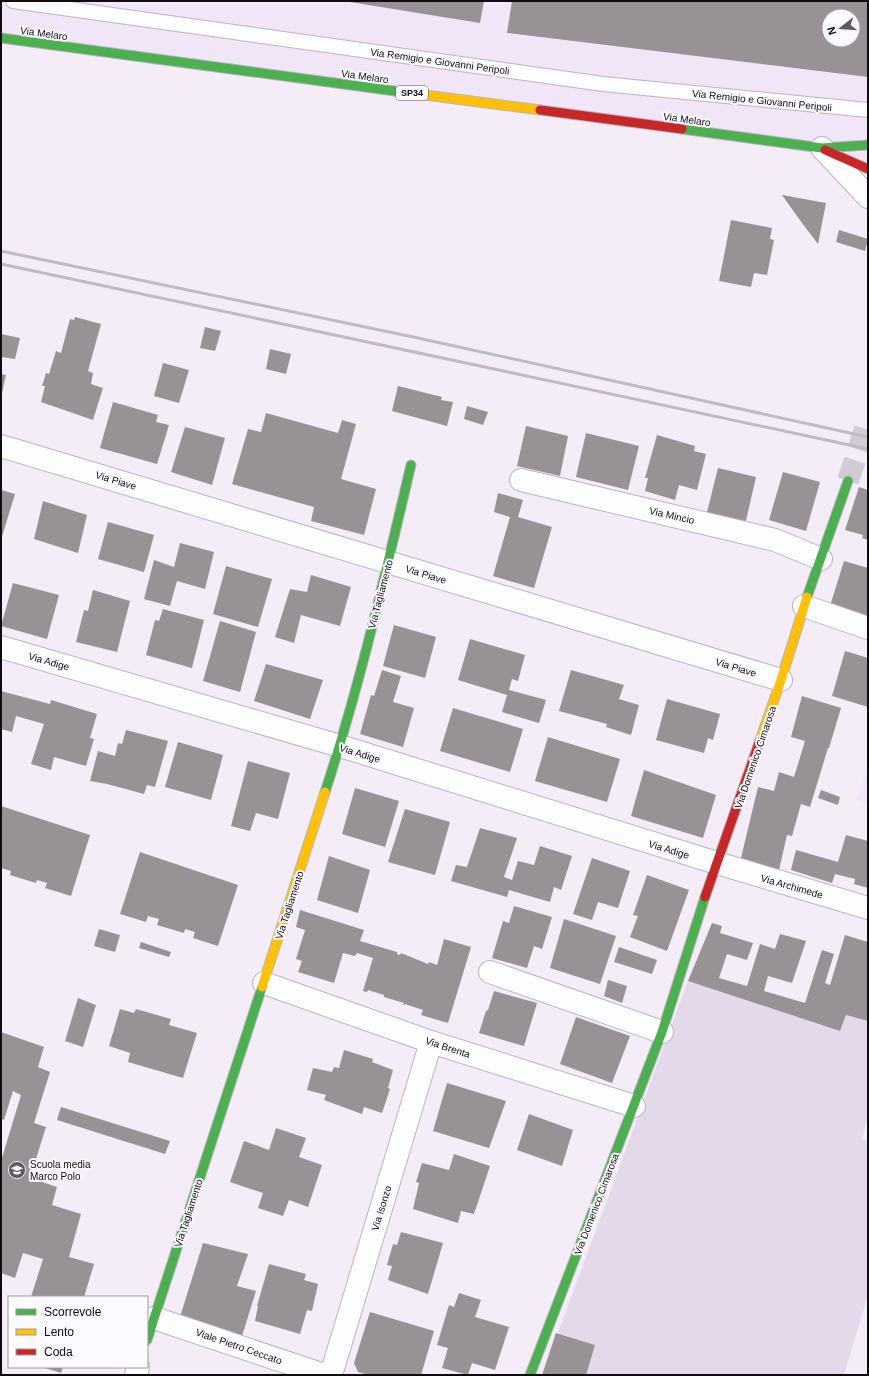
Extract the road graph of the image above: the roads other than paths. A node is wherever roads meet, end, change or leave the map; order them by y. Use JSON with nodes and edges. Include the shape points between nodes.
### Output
{"nodes":[{"id":1,"x":13,"y":1,"type":"edge"},
{"id":2,"x":1,"y":38,"type":"edge"},
{"id":3,"x":868,"y":110,"type":"edge"},
{"id":4,"x":868,"y":145,"type":"edge"},
{"id":5,"x":822,"y":148,"type":"junction"},
{"id":6,"x":868,"y":170,"type":"edge"},
{"id":7,"x":868,"y":197,"type":"edge"},
{"id":8,"x":1,"y":446,"type":"edge"},
{"id":9,"x":411,"y":465,"type":"dead end"},
{"id":10,"x":521,"y":480,"type":"dead end"},
{"id":11,"x":848,"y":481,"type":"tunnel mouth"},
{"id":12,"x":821,"y":559,"type":"junction"},
{"id":13,"x":388,"y":563,"type":"junction"},
{"id":14,"x":804,"y":606,"type":"junction"},
{"id":15,"x":868,"y":628,"type":"edge"},
{"id":16,"x":1,"y":647,"type":"edge"},
{"id":17,"x":782,"y":680,"type":"junction"},
{"id":18,"x":340,"y":746,"type":"junction"},
{"id":19,"x":717,"y":863,"type":"junction"},
{"id":20,"x":868,"y":908,"type":"edge"},
{"id":21,"x":490,"y":972,"type":"dead end"},
{"id":22,"x":264,"y":983,"type":"junction"},
{"id":23,"x":662,"y":1032,"type":"junction"},
{"id":24,"x":431,"y":1042,"type":"junction"},
{"id":25,"x":634,"y":1106,"type":"junction"},
{"id":26,"x":154,"y":1318,"type":"junction"},
{"id":27,"x":148,"y":1337,"type":"edge"},
{"id":28,"x":324,"y":1375,"type":"edge"},
{"id":29,"x":331,"y":1375,"type":"edge"},
{"id":30,"x":530,"y":1375,"type":"edge"}],
"edges":[{"from":1,"to":3,"type":"lane","name":"Via Remigio e Giovanni Peripoli","via":[[602,84]]},
{"from":2,"to":5,"type":"street","name":"Via Melaro","number":"SP34"},
{"from":4,"to":5,"type":"street","name":"Via Melaro","number":"SP34"},
{"from":5,"to":6,"type":"street","name":"Via Melaro","number":"SP34"},
{"from":5,"to":7,"type":"street"},
{"from":8,"to":13,"type":"street","name":"Via Piave"},
{"from":9,"to":13,"type":"street","name":"Via Tagliamento"},
{"from":10,"to":12,"type":"street","name":"Via Mincio","via":[[775,540]]},
{"from":11,"to":12,"type":"street","name":"Via Domenico Cimarosa"},
{"from":12,"to":14,"type":"street","name":"Via Domenico Cimarosa"},
{"from":13,"to":17,"type":"street","name":"Via Piave"},
{"from":13,"to":18,"type":"street","name":"Via Tagliamento"},
{"from":14,"to":15,"type":"street"},
{"from":14,"to":17,"type":"street","name":"Via Domenico Cimarosa"},
{"from":16,"to":18,"type":"street","name":"Via Adige"},
{"from":17,"to":19,"type":"street","name":"Via Domenico Cimarosa"},
{"from":18,"to":19,"type":"street","name":"Via Adige"},
{"from":18,"to":22,"type":"street","name":"Via Tagliamento"},
{"from":19,"to":20,"type":"street","name":"Via Archimede"},
{"from":19,"to":23,"type":"street","name":"Via Domenico Cimarosa"},
{"from":21,"to":23,"type":"street"},
{"from":22,"to":24,"type":"street","name":"Via Brenta"},
{"from":22,"to":26,"type":"street","name":"Via Tagliamento"},
{"from":23,"to":25,"type":"street","name":"Via Domenico Cimarosa"},
{"from":24,"to":25,"type":"street","name":"Via Brenta"},
{"from":24,"to":29,"type":"street","name":"Via Isonzo"},
{"from":25,"to":30,"type":"street","name":"Via Domenico Cimarosa"},
{"from":26,"to":27,"type":"street","name":"Via Tagliamento"},
{"from":26,"to":28,"type":"street","name":"Viale Pietro Ceccato"}]}
